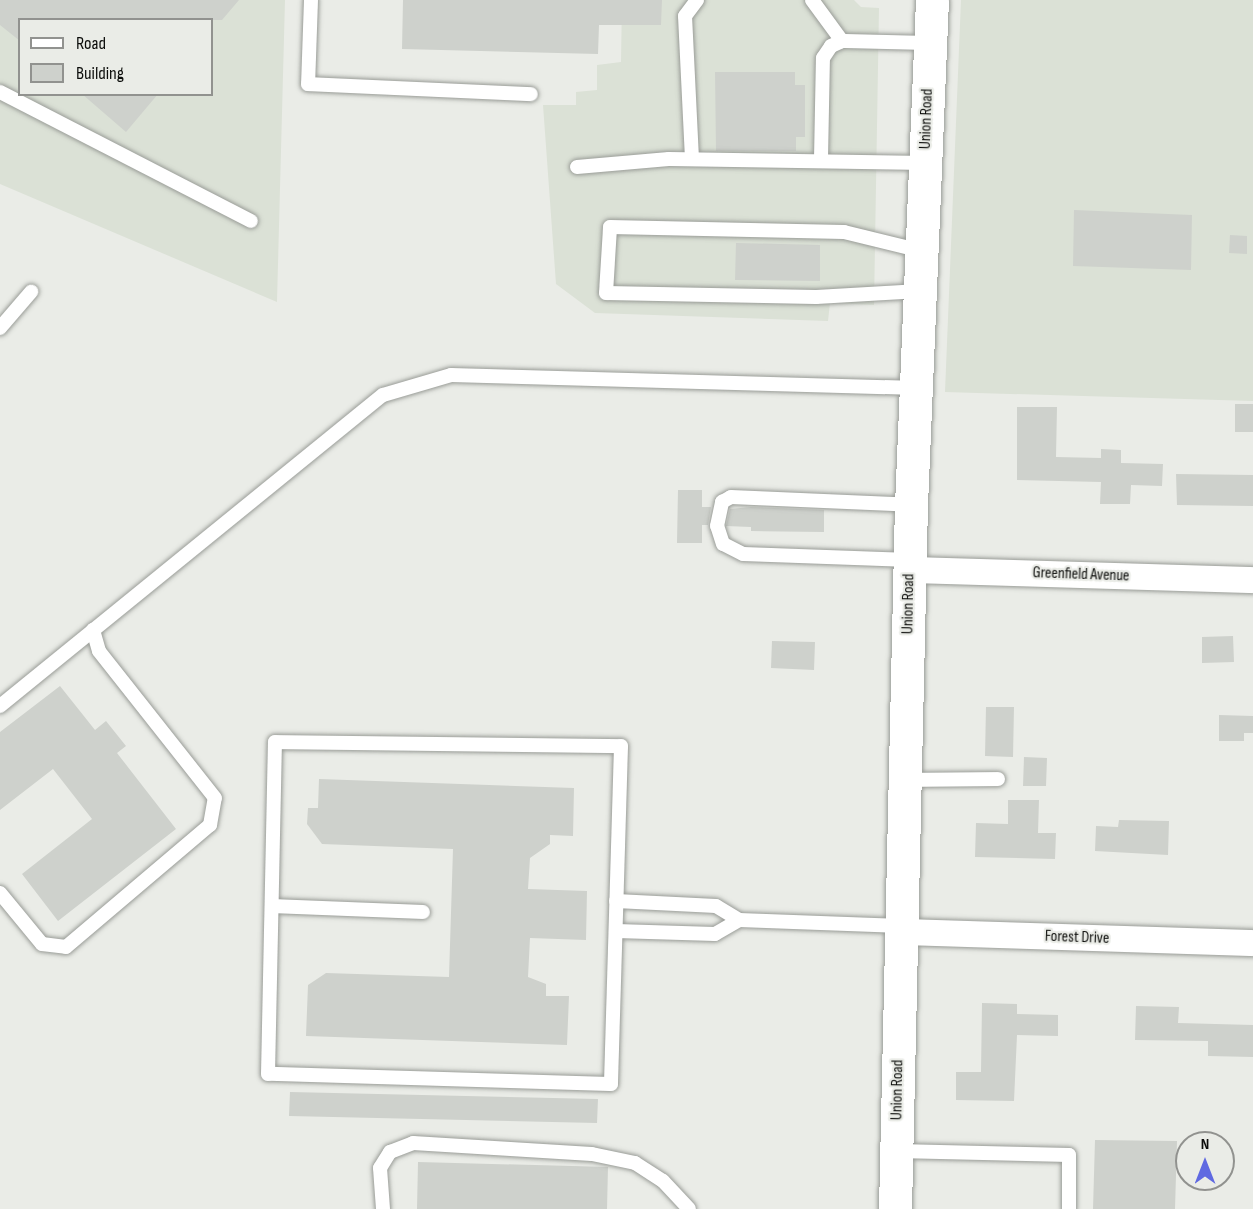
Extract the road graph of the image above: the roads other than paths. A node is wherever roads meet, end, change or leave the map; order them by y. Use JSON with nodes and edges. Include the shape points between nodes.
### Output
{"nodes":[{"id":1,"x":310,"y":0,"type":"edge"},
{"id":2,"x":697,"y":0,"type":"edge"},
{"id":3,"x":812,"y":0,"type":"edge"},
{"id":4,"x":932,"y":0,"type":"edge"},
{"id":5,"x":842,"y":41,"type":"junction"},
{"id":6,"x":931,"y":44,"type":"junction"},
{"id":7,"x":0,"y":92,"type":"edge"},
{"id":8,"x":531,"y":94,"type":"dead end"},
{"id":9,"x":692,"y":159,"type":"junction"},
{"id":10,"x":821,"y":159,"type":"junction"},
{"id":11,"x":926,"y":163,"type":"junction"},
{"id":12,"x":577,"y":167,"type":"dead end"},
{"id":13,"x":251,"y":221,"type":"dead end"},
{"id":14,"x":922,"y":251,"type":"junction"},
{"id":15,"x":920,"y":291,"type":"junction"},
{"id":16,"x":31,"y":292,"type":"dead end"},
{"id":17,"x":0,"y":328,"type":"edge"},
{"id":18,"x":917,"y":388,"type":"junction"},
{"id":19,"x":911,"y":505,"type":"junction"},
{"id":20,"x":910,"y":565,"type":"junction"},
{"id":21,"x":1253,"y":579,"type":"edge"},
{"id":22,"x":93,"y":630,"type":"junction"},
{"id":23,"x":0,"y":706,"type":"edge"},
{"id":24,"x":998,"y":779,"type":"dead end"},
{"id":25,"x":905,"y":780,"type":"junction"},
{"id":26,"x":0,"y":893,"type":"edge"},
{"id":27,"x":616,"y":901,"type":"junction"},
{"id":28,"x":272,"y":906,"type":"junction"},
{"id":29,"x":423,"y":912,"type":"dead end"},
{"id":30,"x":739,"y":920,"type":"junction"},
{"id":31,"x":902,"y":929,"type":"junction"},
{"id":32,"x":616,"y":931,"type":"junction"},
{"id":33,"x":1253,"y":943,"type":"edge"},
{"id":34,"x":897,"y":1151,"type":"junction"},
{"id":35,"x":383,"y":1209,"type":"edge"},
{"id":36,"x":688,"y":1209,"type":"edge"},
{"id":37,"x":895,"y":1209,"type":"edge"},
{"id":38,"x":1069,"y":1209,"type":"edge"}],
"edges":[{"from":1,"to":8,"type":"lane","via":[[308,84]]},
{"from":2,"to":9,"type":"lane","via":[[685,16]]},
{"from":3,"to":5,"type":"lane"},
{"from":4,"to":6,"type":"main road","name":"Union Road"},
{"from":5,"to":6,"type":"lane"},
{"from":5,"to":10,"type":"lane","via":[[831,46],[823,58]]},
{"from":6,"to":11,"type":"main road","name":"Union Road"},
{"from":7,"to":13,"type":"lane"},
{"from":9,"to":10,"type":"lane"},
{"from":9,"to":12,"type":"lane"},
{"from":10,"to":11,"type":"lane"},
{"from":11,"to":14,"type":"main road","name":"Union Road"},
{"from":14,"to":15,"type":"main road","name":"Union Road"},
{"from":14,"to":15,"type":"lane","via":[[844,232],[610,227],[606,293],[816,297]]},
{"from":15,"to":18,"type":"main road","name":"Union Road"},
{"from":16,"to":17,"type":"lane"},
{"from":18,"to":19,"type":"main road","name":"Union Road"},
{"from":18,"to":22,"type":"lane","via":[[451,375],[383,395]]},
{"from":19,"to":20,"type":"main road","name":"Union Road"},
{"from":19,"to":20,"type":"lane","via":[[730,497],[722,502],[717,526],[723,544],[743,554]]},
{"from":20,"to":21,"type":"street","name":"Greenfield Avenue"},
{"from":20,"to":25,"type":"main road","name":"Union Road"},
{"from":22,"to":23,"type":"lane"},
{"from":22,"to":26,"type":"lane","via":[[99,651],[215,798],[210,825],[66,947],[42,944]]},
{"from":24,"to":25,"type":"lane"},
{"from":25,"to":31,"type":"main road","name":"Union Road"},
{"from":27,"to":28,"type":"lane","via":[[621,746],[276,742]]},
{"from":27,"to":30,"type":"lane","via":[[716,906]]},
{"from":27,"to":32,"type":"lane"},
{"from":28,"to":29,"type":"lane"},
{"from":28,"to":32,"type":"lane","via":[[268,1074],[611,1084]]},
{"from":30,"to":31,"type":"lane"},
{"from":30,"to":32,"type":"lane","via":[[715,934]]},
{"from":31,"to":33,"type":"street","name":"Forest Drive"},
{"from":31,"to":34,"type":"main road","name":"Union Road"},
{"from":34,"to":37,"type":"main road","name":"Union Road"},
{"from":34,"to":38,"type":"lane","via":[[1069,1155]]},
{"from":35,"to":36,"type":"lane","via":[[380,1168],[390,1152],[413,1143],[592,1154],[635,1163],[663,1181]]}]}
